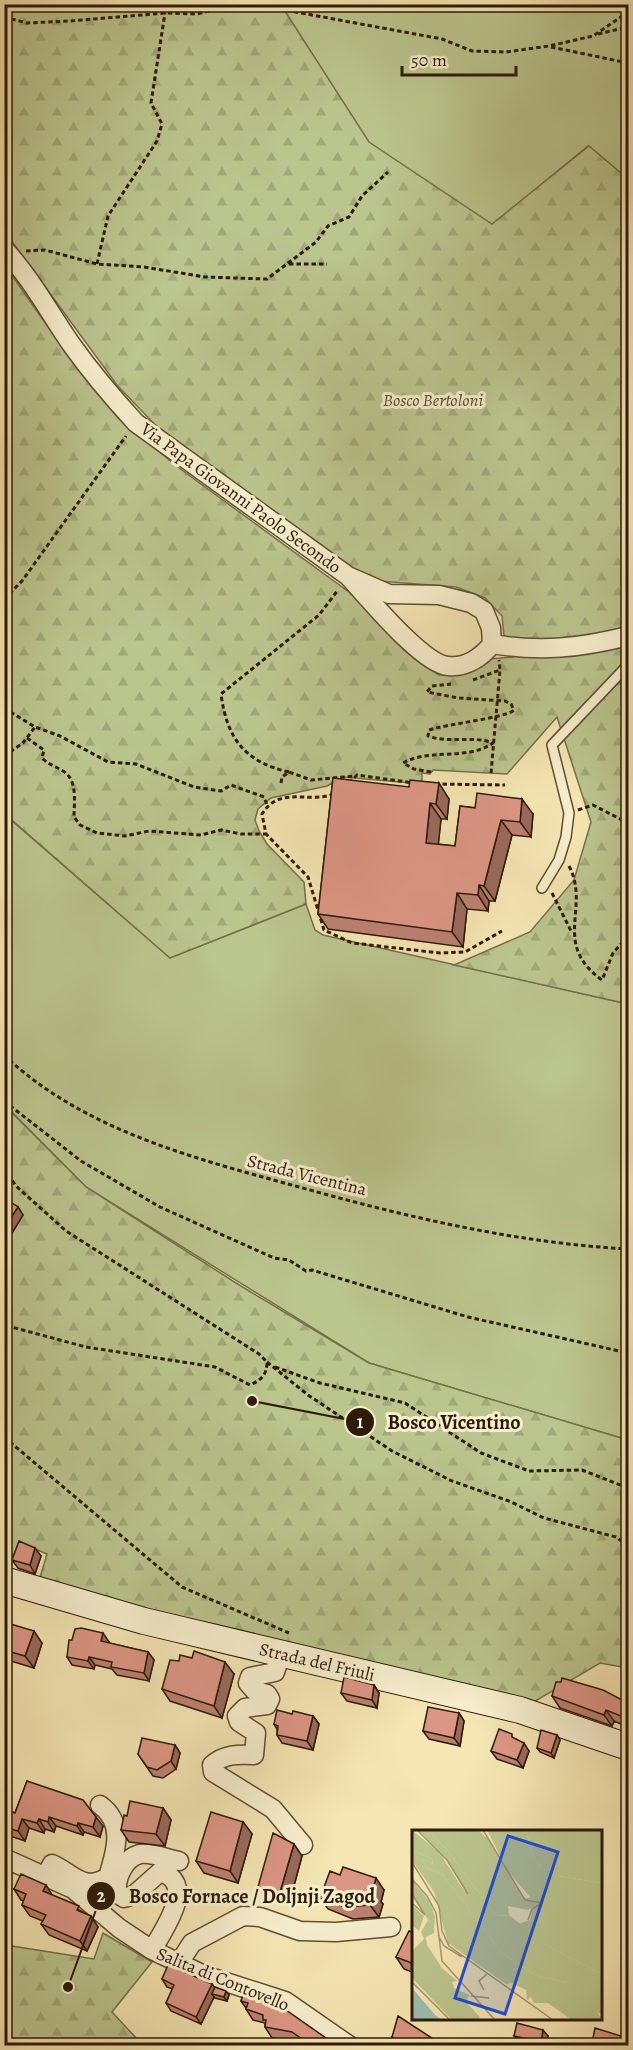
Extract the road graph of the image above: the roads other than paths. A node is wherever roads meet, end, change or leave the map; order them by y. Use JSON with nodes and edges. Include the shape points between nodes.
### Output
{"nodes":[{"id":1,"x":8,"y":253,"type":"edge"},
{"id":2,"x":348,"y":576,"type":"junction"},
{"id":3,"x":628,"y":636,"type":"edge"},
{"id":4,"x":492,"y":644,"type":"junction"},
{"id":5,"x":628,"y":665,"type":"edge"},
{"id":6,"x":545,"y":884,"type":"road end"},
{"id":7,"x":4,"y":1580,"type":"edge"},
{"id":8,"x":285,"y":1644,"type":"junction"},
{"id":9,"x":628,"y":1747,"type":"edge"},
{"id":10,"x":100,"y":1805,"type":"dead end"},
{"id":11,"x":303,"y":1845,"type":"dead end"},
{"id":12,"x":4,"y":1858,"type":"edge"},
{"id":13,"x":179,"y":1861,"type":"dead end"},
{"id":14,"x":46,"y":1876,"type":"junction"},
{"id":15,"x":391,"y":1927,"type":"dead end"},
{"id":16,"x":152,"y":1950,"type":"junction"},
{"id":17,"x":179,"y":1963,"type":"junction"},
{"id":18,"x":350,"y":2046,"type":"edge"}],
"edges":[{"from":1,"to":2,"type":"street","name":"Via Papa Giovanni Paolo Secondo","via":[[71,343],[136,423]]},
{"from":2,"to":4,"type":"street","name":"Via Papa Giovanni Paolo Secondo","via":[[389,594],[439,596],[471,603],[484,610],[489,619]]},
{"from":2,"to":4,"type":"street","name":"Via Papa Giovanni Paolo Secondo","via":[[410,642],[436,663],[448,666],[473,661]]},
{"from":3,"to":4,"type":"street","via":[[574,648],[525,650]]},
{"from":5,"to":6,"type":"lane","via":[[552,745],[569,813],[562,851]]},
{"from":7,"to":8,"type":"main road","name":"Strada del Friuli","via":[[144,1621]]},
{"from":8,"to":9,"type":"main road","name":"Strada del Friuli","via":[[520,1710]]},
{"from":8,"to":11,"type":"street","via":[[275,1672],[250,1677],[248,1683],[255,1691],[267,1694],[267,1705],[245,1708],[237,1716],[239,1722],[256,1733],[254,1755],[231,1756],[212,1765],[213,1772],[273,1809]]},
{"from":10,"to":14,"type":"street","via":[[116,1823],[117,1838],[108,1877],[97,1884],[85,1883],[52,1864]]},
{"from":12,"to":14,"type":"street","name":"Salita di Contovello"},
{"from":13,"to":16,"type":"street","via":[[142,1854],[120,1873],[116,1885],[118,1894],[124,1898],[160,1872],[176,1883],[177,1899]]},
{"from":14,"to":16,"type":"street","name":"Salita di Contovello","via":[[73,1889]]},
{"from":15,"to":17,"type":"street","via":[[300,1931],[260,1917],[243,1916],[192,1942]]},
{"from":16,"to":17,"type":"street","name":"Salita di Contovello"},
{"from":17,"to":18,"type":"street","name":"Salita di Contovello","via":[[236,1987],[285,2001]]}]}
